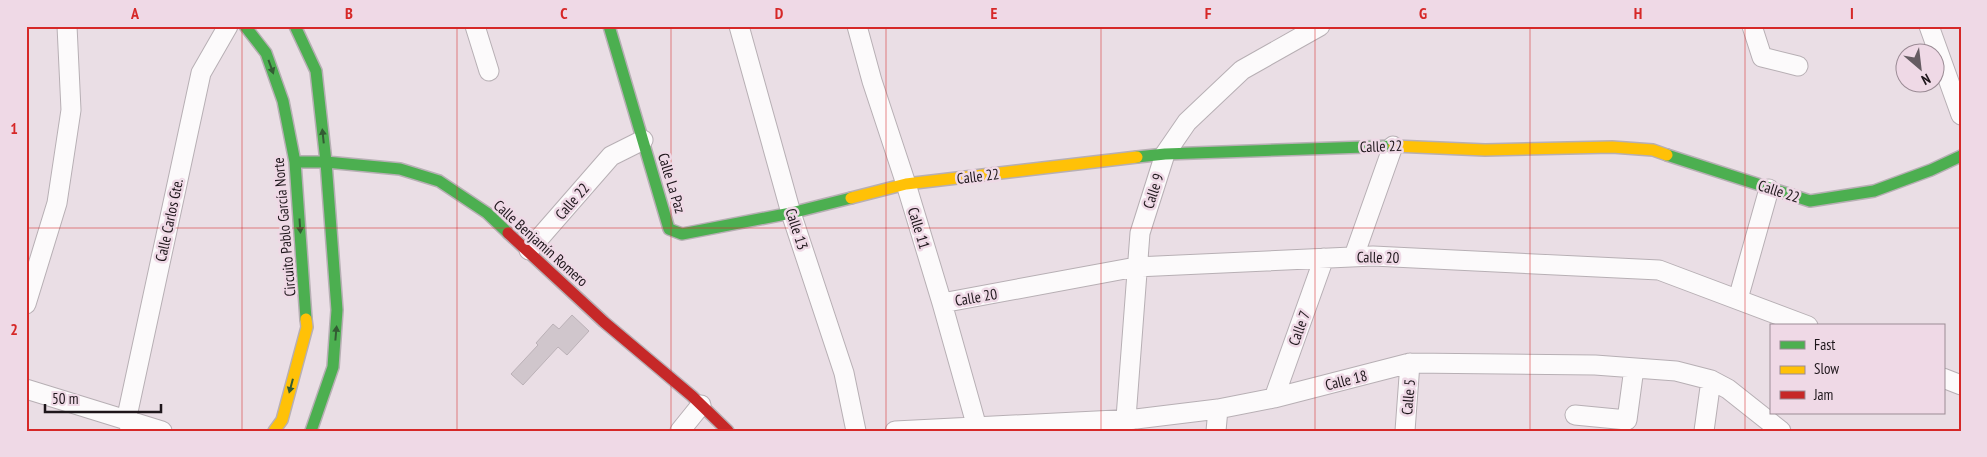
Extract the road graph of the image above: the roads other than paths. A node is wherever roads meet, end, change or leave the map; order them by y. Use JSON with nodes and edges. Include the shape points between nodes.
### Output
{"nodes":[{"id":1,"x":68,"y":26,"type":"edge"},
{"id":2,"x":228,"y":26,"type":"edge"},
{"id":3,"x":245,"y":26,"type":"edge"},
{"id":4,"x":295,"y":26,"type":"edge"},
{"id":5,"x":475,"y":26,"type":"edge"},
{"id":6,"x":610,"y":26,"type":"edge"},
{"id":7,"x":739,"y":26,"type":"edge"},
{"id":8,"x":857,"y":26,"type":"edge"},
{"id":9,"x":1320,"y":26,"type":"edge"},
{"id":10,"x":1752,"y":26,"type":"edge"},
{"id":11,"x":1929,"y":26,"type":"edge"},
{"id":12,"x":1798,"y":66,"type":"dead end"},
{"id":13,"x":489,"y":71,"type":"dead end"},
{"id":14,"x":1961,"y":115,"type":"edge"},
{"id":15,"x":643,"y":140,"type":"junction"},
{"id":16,"x":1393,"y":146,"type":"junction"},
{"id":17,"x":1165,"y":154,"type":"junction"},
{"id":18,"x":1961,"y":156,"type":"edge"},
{"id":19,"x":296,"y":162,"type":"junction"},
{"id":20,"x":326,"y":162,"type":"junction"},
{"id":21,"x":906,"y":184,"type":"junction"},
{"id":22,"x":1769,"y":189,"type":"junction"},
{"id":23,"x":791,"y":212,"type":"junction"},
{"id":24,"x":529,"y":250,"type":"junction"},
{"id":25,"x":1354,"y":256,"type":"junction"},
{"id":26,"x":1324,"y":258,"type":"junction"},
{"id":27,"x":1136,"y":267,"type":"junction"},
{"id":28,"x":1738,"y":299,"type":"junction"},
{"id":29,"x":942,"y":303,"type":"junction"},
{"id":30,"x":26,"y":304,"type":"edge"},
{"id":31,"x":1803,"y":324,"type":"edge"},
{"id":32,"x":1410,"y":363,"type":"junction"},
{"id":33,"x":1634,"y":368,"type":"junction"},
{"id":34,"x":1944,"y":378,"type":"edge"},
{"id":35,"x":1711,"y":380,"type":"junction"},
{"id":36,"x":1961,"y":385,"type":"edge"},
{"id":37,"x":26,"y":389,"type":"edge"},
{"id":38,"x":1274,"y":398,"type":"junction"},
{"id":39,"x":701,"y":405,"type":"junction"},
{"id":40,"x":1218,"y":410,"type":"junction"},
{"id":41,"x":1575,"y":415,"type":"dead end"},
{"id":42,"x":126,"y":421,"type":"junction"},
{"id":43,"x":1125,"y":425,"type":"edge"},
{"id":44,"x":978,"y":428,"type":"edge"},
{"id":45,"x":162,"y":431,"type":"edge"},
{"id":46,"x":274,"y":431,"type":"edge"},
{"id":47,"x":311,"y":431,"type":"edge"},
{"id":48,"x":680,"y":431,"type":"edge"},
{"id":49,"x":728,"y":431,"type":"edge"},
{"id":50,"x":856,"y":431,"type":"edge"},
{"id":51,"x":895,"y":431,"type":"edge"},
{"id":52,"x":1216,"y":431,"type":"edge"},
{"id":53,"x":1405,"y":431,"type":"edge"},
{"id":54,"x":1704,"y":431,"type":"edge"},
{"id":55,"x":1781,"y":431,"type":"edge"}],
"edges":[{"from":1,"to":30,"type":"street","via":[[71,110],[57,203]]},
{"from":2,"to":42,"type":"street","name":"Calle Carlos Gte.","via":[[201,73]]},
{"from":3,"to":19,"type":"street","name":"Circuito Pablo García Norte","one_way":true,"via":[[266,53],[283,101]]},
{"from":20,"to":4,"type":"street","one_way":true,"via":[[316,71]]},
{"from":5,"to":13,"type":"street"},
{"from":6,"to":15,"type":"street","name":"Calle La Paz"},
{"from":7,"to":23,"type":"street","name":"Calle 13"},
{"from":8,"to":21,"type":"street","name":"Calle 11"},
{"from":9,"to":17,"type":"street","name":"Calle 9","via":[[1242,70],[1187,122]]},
{"from":10,"to":12,"type":"street","via":[[1762,57]]},
{"from":11,"to":14,"type":"street"},
{"from":15,"to":23,"type":"street","name":"Calle La Paz","via":[[670,229],[682,234]]},
{"from":15,"to":24,"type":"street","name":"Calle 22","via":[[611,156]]},
{"from":16,"to":17,"type":"street","name":"Calle 22"},
{"from":16,"to":22,"type":"street","name":"Calle 22","via":[[1484,150],[1612,147],[1653,150]]},
{"from":16,"to":25,"type":"street"},
{"from":17,"to":21,"type":"street","name":"Calle 22"},
{"from":17,"to":27,"type":"street","name":"Calle 9","via":[[1140,233]]},
{"from":18,"to":22,"type":"street","name":"Calle 22","via":[[1874,191],[1810,201]]},
{"from":19,"to":20,"type":"street","name":"Calle Benjamín Romero"},
{"from":19,"to":46,"type":"street","name":"Circuito Pablo García Norte","one_way":true,"via":[[307,326],[282,420]]},
{"from":20,"to":24,"type":"street","name":"Calle Benjamín Romero","via":[[400,169],[439,181],[487,213]]},
{"from":47,"to":20,"type":"street","one_way":true,"via":[[333,367],[337,310]]},
{"from":21,"to":23,"type":"street","name":"Calle 22"},
{"from":21,"to":29,"type":"street","name":"Calle 11"},
{"from":22,"to":28,"type":"street"},
{"from":23,"to":50,"type":"street","name":"Calle 13","via":[[844,372]]},
{"from":24,"to":39,"type":"street","name":"Calle Benjamín Romero","via":[[604,322]]},
{"from":25,"to":26,"type":"street","name":"Calle 20"},
{"from":25,"to":28,"type":"street","name":"Calle 20","via":[[1659,270]]},
{"from":26,"to":27,"type":"street","name":"Calle 20"},
{"from":26,"to":38,"type":"street","name":"Calle 7"},
{"from":27,"to":29,"type":"street","name":"Calle 20"},
{"from":27,"to":43,"type":"street","name":"Calle 9"},
{"from":28,"to":31,"type":"street","name":"Calle 20"},
{"from":29,"to":44,"type":"street","name":"Calle 11"},
{"from":32,"to":33,"type":"street","name":"Calle 18"},
{"from":32,"to":38,"type":"street","name":"Calle 18"},
{"from":32,"to":53,"type":"street","name":"Calle 5"},
{"from":33,"to":35,"type":"street","name":"Calle 18","via":[[1676,371]]},
{"from":33,"to":41,"type":"street","via":[[1627,420]]},
{"from":34,"to":36,"type":"street"},
{"from":35,"to":54,"type":"street"},
{"from":35,"to":55,"type":"street","name":"Calle 18","via":[[1728,389]]},
{"from":37,"to":42,"type":"street"},
{"from":38,"to":40,"type":"street","name":"Calle 18"},
{"from":39,"to":48,"type":"street"},
{"from":39,"to":49,"type":"street","name":"Calle Benjamín Romero"},
{"from":40,"to":43,"type":"street","name":"Calle 18"},
{"from":40,"to":52,"type":"street"},
{"from":42,"to":45,"type":"street"},
{"from":43,"to":44,"type":"street","name":"Calle 18"},
{"from":44,"to":51,"type":"street","name":"Calle 18"}]}
